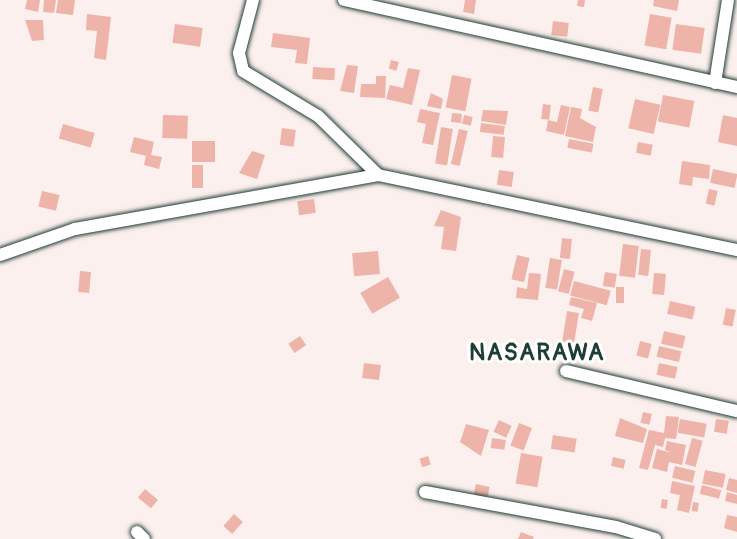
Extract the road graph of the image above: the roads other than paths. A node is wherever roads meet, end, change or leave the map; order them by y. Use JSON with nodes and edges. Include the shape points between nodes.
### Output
{"nodes":[{"id":1,"x":253,"y":0,"type":"edge"},
{"id":2,"x":344,"y":0,"type":"edge"},
{"id":3,"x":728,"y":0,"type":"edge"},
{"id":4,"x":715,"y":83,"type":"junction"},
{"id":5,"x":737,"y":87,"type":"edge"},
{"id":6,"x":378,"y":175,"type":"junction"},
{"id":7,"x":737,"y":250,"type":"edge"},
{"id":8,"x":0,"y":255,"type":"edge"},
{"id":9,"x":566,"y":371,"type":"dead end"},
{"id":10,"x":737,"y":411,"type":"edge"},
{"id":11,"x":425,"y":492,"type":"dead end"},
{"id":12,"x":655,"y":539,"type":"edge"}],
"edges":[{"from":1,"to":6,"type":"street","via":[[239,53],[243,71],[318,116]]},
{"from":2,"to":4,"type":"street"},
{"from":3,"to":4,"type":"street"},
{"from":4,"to":5,"type":"street"},
{"from":6,"to":7,"type":"street"},
{"from":6,"to":8,"type":"street","via":[[75,229]]},
{"from":9,"to":10,"type":"street"},
{"from":11,"to":12,"type":"street"}]}
